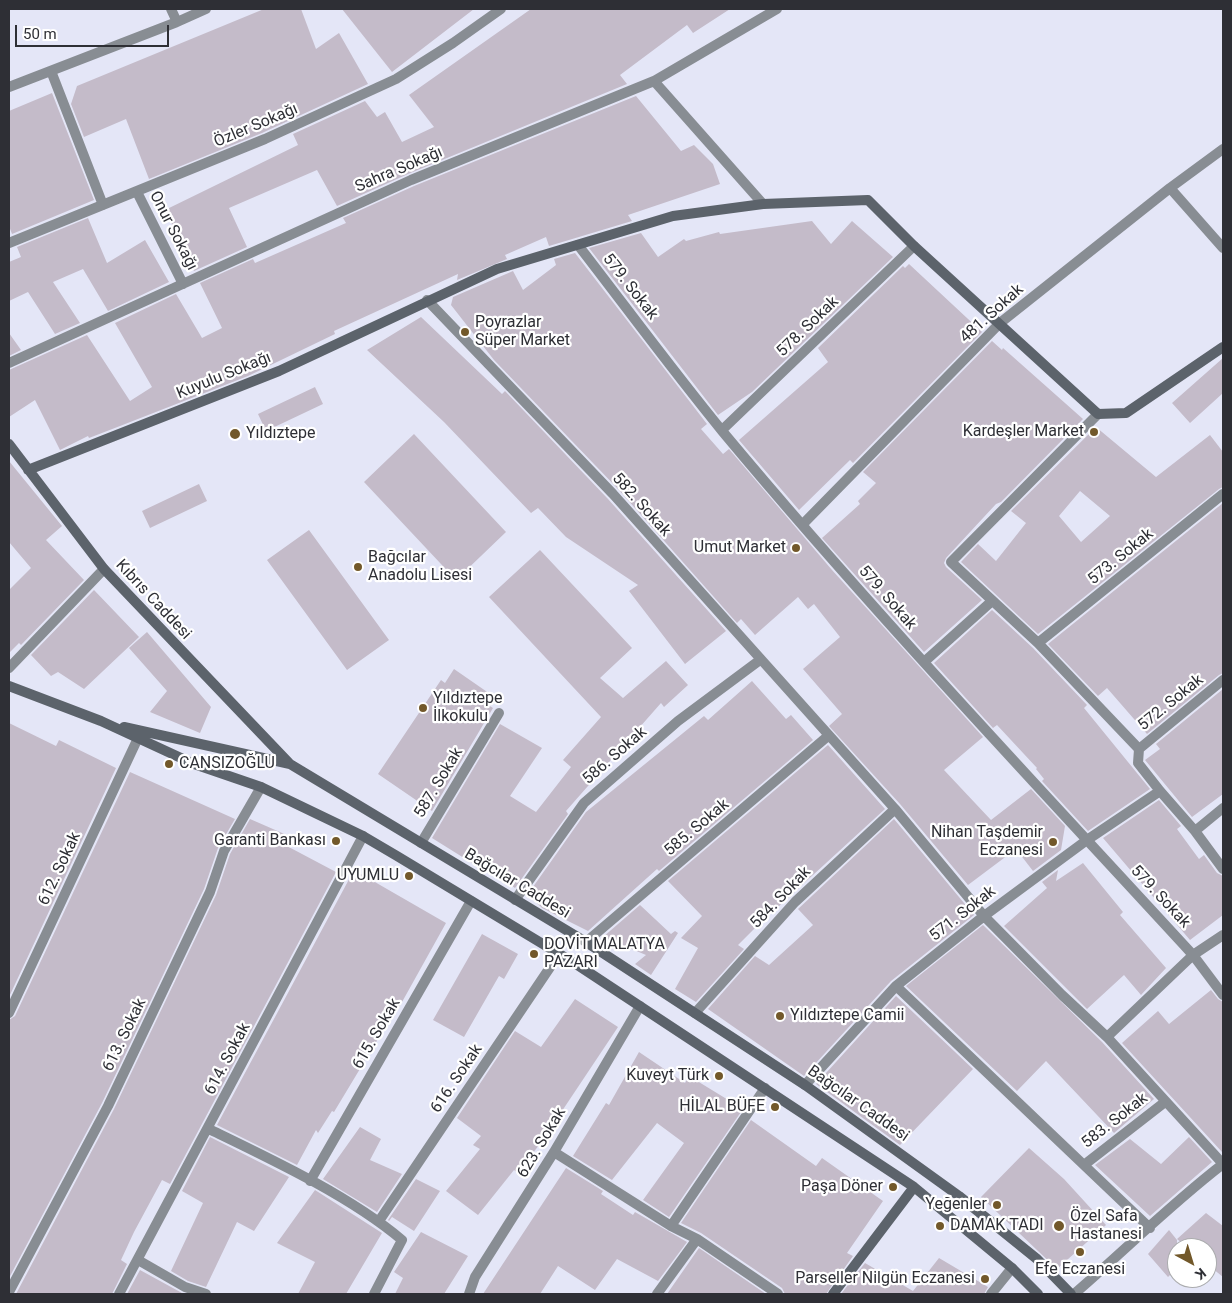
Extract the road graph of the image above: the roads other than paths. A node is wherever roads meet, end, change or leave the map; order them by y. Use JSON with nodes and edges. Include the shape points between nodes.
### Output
{"nodes":[{"id":1,"x":171,"y":9,"type":"edge"},
{"id":2,"x":206,"y":9,"type":"edge"},
{"id":3,"x":501,"y":9,"type":"edge"},
{"id":4,"x":777,"y":9,"type":"edge"},
{"id":5,"x":177,"y":22,"type":"junction"},
{"id":6,"x":50,"y":71,"type":"junction"},
{"id":7,"x":654,"y":81,"type":"junction"},
{"id":8,"x":9,"y":87,"type":"edge"},
{"id":9,"x":1223,"y":149,"type":"edge"},
{"id":10,"x":1170,"y":188,"type":"junction"},
{"id":11,"x":137,"y":192,"type":"junction"},
{"id":12,"x":763,"y":204,"type":"junction"},
{"id":13,"x":103,"y":205,"type":"junction"},
{"id":14,"x":9,"y":243,"type":"edge"},
{"id":15,"x":578,"y":245,"type":"junction"},
{"id":16,"x":914,"y":246,"type":"junction"},
{"id":17,"x":1223,"y":247,"type":"edge"},
{"id":18,"x":183,"y":284,"type":"junction"},
{"id":19,"x":426,"y":300,"type":"junction"},
{"id":20,"x":1000,"y":323,"type":"junction"},
{"id":21,"x":1222,"y":348,"type":"edge"},
{"id":22,"x":9,"y":363,"type":"edge"},
{"id":23,"x":1098,"y":414,"type":"junction"},
{"id":24,"x":722,"y":430,"type":"junction"},
{"id":25,"x":9,"y":444,"type":"edge"},
{"id":26,"x":28,"y":470,"type":"junction"},
{"id":27,"x":1223,"y":494,"type":"edge"},
{"id":28,"x":802,"y":524,"type":"junction"},
{"id":29,"x":104,"y":569,"type":"junction"},
{"id":30,"x":992,"y":601,"type":"junction"},
{"id":31,"x":1038,"y":643,"type":"junction"},
{"id":32,"x":760,"y":660,"type":"junction"},
{"id":33,"x":924,"y":662,"type":"junction"},
{"id":34,"x":9,"y":668,"type":"edge"},
{"id":35,"x":1223,"y":680,"type":"edge"},
{"id":36,"x":9,"y":686,"type":"edge"},
{"id":37,"x":499,"y":714,"type":"dead end"},
{"id":38,"x":102,"y":721,"type":"junction"},
{"id":39,"x":828,"y":736,"type":"junction"},
{"id":40,"x":138,"y":738,"type":"junction"},
{"id":41,"x":1139,"y":749,"type":"junction"},
{"id":42,"x":290,"y":764,"type":"junction"},
{"id":43,"x":261,"y":787,"type":"junction"},
{"id":44,"x":1160,"y":791,"type":"junction"},
{"id":45,"x":1223,"y":808,"type":"edge"},
{"id":46,"x":895,"y":809,"type":"junction"},
{"id":47,"x":1195,"y":831,"type":"junction"},
{"id":48,"x":363,"y":836,"type":"junction"},
{"id":49,"x":1087,"y":840,"type":"junction"},
{"id":50,"x":421,"y":843,"type":"junction"},
{"id":51,"x":1223,"y":869,"type":"edge"},
{"id":52,"x":515,"y":900,"type":"junction"},
{"id":53,"x":471,"y":901,"type":"junction"},
{"id":54,"x":984,"y":916,"type":"junction"},
{"id":55,"x":1223,"y":935,"type":"edge"},
{"id":56,"x":586,"y":942,"type":"junction"},
{"id":57,"x":559,"y":954,"type":"junction"},
{"id":58,"x":1193,"y":955,"type":"junction"},
{"id":59,"x":896,"y":986,"type":"junction"},
{"id":60,"x":1223,"y":995,"type":"edge"},
{"id":61,"x":640,"y":1006,"type":"junction"},
{"id":62,"x":9,"y":1013,"type":"edge"},
{"id":63,"x":696,"y":1013,"type":"junction"},
{"id":64,"x":1107,"y":1037,"type":"junction"},
{"id":65,"x":805,"y":1084,"type":"junction"},
{"id":66,"x":765,"y":1088,"type":"junction"},
{"id":67,"x":1165,"y":1102,"type":"junction"},
{"id":68,"x":208,"y":1129,"type":"junction"},
{"id":69,"x":554,"y":1152,"type":"junction"},
{"id":70,"x":1084,"y":1164,"type":"junction"},
{"id":71,"x":1223,"y":1164,"type":"edge"},
{"id":72,"x":310,"y":1181,"type":"junction"},
{"id":73,"x":914,"y":1187,"type":"junction"},
{"id":74,"x":380,"y":1221,"type":"junction"},
{"id":75,"x":671,"y":1226,"type":"junction"},
{"id":76,"x":1150,"y":1228,"type":"junction"},
{"id":77,"x":697,"y":1239,"type":"junction"},
{"id":78,"x":138,"y":1260,"type":"junction"},
{"id":79,"x":1012,"y":1268,"type":"junction"},
{"id":80,"x":9,"y":1292,"type":"edge"},
{"id":81,"x":119,"y":1294,"type":"edge"},
{"id":82,"x":206,"y":1294,"type":"edge"},
{"id":83,"x":374,"y":1294,"type":"edge"},
{"id":84,"x":469,"y":1294,"type":"edge"},
{"id":85,"x":658,"y":1294,"type":"edge"},
{"id":86,"x":778,"y":1294,"type":"edge"},
{"id":87,"x":833,"y":1294,"type":"edge"},
{"id":88,"x":991,"y":1294,"type":"edge"},
{"id":89,"x":1038,"y":1294,"type":"edge"},
{"id":90,"x":1072,"y":1294,"type":"edge"}],
"edges":[{"from":1,"to":5,"type":"street"},
{"from":2,"to":5,"type":"street"},
{"from":3,"to":11,"type":"street","name":"Özler Sokağı","via":[[396,79],[265,139]]},
{"from":4,"to":7,"type":"street","name":"Sahra Sokağı"},
{"from":5,"to":6,"type":"street"},
{"from":6,"to":8,"type":"street"},
{"from":6,"to":13,"type":"street"},
{"from":7,"to":12,"type":"street"},
{"from":7,"to":18,"type":"street","name":"Sahra Sokağı","via":[[411,180]]},
{"from":9,"to":10,"type":"street","name":"481. Sokak"},
{"from":10,"to":17,"type":"street"},
{"from":10,"to":20,"type":"street","name":"481. Sokak"},
{"from":11,"to":13,"type":"street","name":"Özler Sokağı"},
{"from":11,"to":18,"type":"street","name":"Onur Sokağı"},
{"from":12,"to":15,"type":"main road","name":"Kuyulu Sokağı","via":[[673,216]]},
{"from":12,"to":16,"type":"main road","name":"Kuyulu Sokağı","via":[[868,200]]},
{"from":13,"to":14,"type":"street","name":"Özler Sokağı"},
{"from":15,"to":19,"type":"main road","name":"Kuyulu Sokağı","via":[[497,269]]},
{"from":15,"to":24,"type":"street","name":"579. Sokak"},
{"from":16,"to":20,"type":"main road","name":"Kuyulu Sokağı"},
{"from":16,"to":24,"type":"street","name":"578. Sokak"},
{"from":18,"to":22,"type":"street","name":"Sahra Sokağı"},
{"from":19,"to":26,"type":"main road","name":"Kuyulu Sokağı","via":[[278,370]]},
{"from":19,"to":32,"type":"street","name":"582. Sokak","via":[[613,494]]},
{"from":20,"to":23,"type":"main road","name":"Kuyulu Sokağı"},
{"from":20,"to":28,"type":"street","name":"481. Sokak"},
{"from":21,"to":23,"type":"main road","via":[[1126,414]]},
{"from":23,"to":30,"type":"street","via":[[951,562]]},
{"from":24,"to":28,"type":"street","name":"579. Sokak"},
{"from":25,"to":26,"type":"main road","name":"Kıbrıs Caddesi"},
{"from":26,"to":29,"type":"main road","name":"Kıbrıs Caddesi"},
{"from":27,"to":31,"type":"street","name":"573. Sokak"},
{"from":28,"to":33,"type":"street","name":"579. Sokak"},
{"from":29,"to":34,"type":"street"},
{"from":29,"to":42,"type":"main road","name":"Kıbrıs Caddesi"},
{"from":30,"to":31,"type":"street"},
{"from":30,"to":33,"type":"street"},
{"from":31,"to":41,"type":"street"},
{"from":32,"to":39,"type":"street","name":"582. Sokak"},
{"from":32,"to":52,"type":"street","name":"586. Sokak","via":[[678,721],[584,803]]},
{"from":33,"to":49,"type":"street","name":"579. Sokak"},
{"from":35,"to":41,"type":"street","name":"572. Sokak"},
{"from":36,"to":38,"type":"main road","name":"Bağcılar Caddesi"},
{"from":37,"to":50,"type":"street","name":"587. Sokak"},
{"from":38,"to":40,"type":"main road","name":"Bağcılar Caddesi"},
{"from":38,"to":42,"type":"main road","name":"Bağcılar Caddesi"},
{"from":39,"to":46,"type":"street","name":"582. Sokak"},
{"from":39,"to":56,"type":"street","name":"585. Sokak"},
{"from":40,"to":43,"type":"main road","name":"Bağcılar Caddesi","via":[[194,764]]},
{"from":40,"to":62,"type":"street","name":"612. Sokak"},
{"from":41,"to":44,"type":"street","via":[[1138,763]]},
{"from":42,"to":50,"type":"main road","name":"Bağcılar Caddesi"},
{"from":43,"to":48,"type":"main road","name":"Bağcılar Caddesi"},
{"from":43,"to":80,"type":"street","name":"613. Sokak","via":[[224,851],[210,892],[108,1106]]},
{"from":44,"to":47,"type":"street"},
{"from":44,"to":49,"type":"street","name":"571. Sokak"},
{"from":45,"to":47,"type":"street"},
{"from":46,"to":54,"type":"street","name":"582. Sokak"},
{"from":46,"to":63,"type":"street","name":"584. Sokak","via":[[795,902]]},
{"from":47,"to":51,"type":"street"},
{"from":48,"to":53,"type":"main road","name":"Bağcılar Caddesi"},
{"from":48,"to":68,"type":"street","name":"614. Sokak"},
{"from":49,"to":54,"type":"street","name":"571. Sokak"},
{"from":49,"to":58,"type":"street","name":"579. Sokak"},
{"from":50,"to":52,"type":"main road","name":"Bağcılar Caddesi"},
{"from":52,"to":56,"type":"main road","name":"Bağcılar Caddesi"},
{"from":53,"to":57,"type":"main road","name":"Bağcılar Caddesi"},
{"from":53,"to":72,"type":"street","name":"615. Sokak"},
{"from":54,"to":59,"type":"street","name":"571. Sokak"},
{"from":54,"to":64,"type":"street","name":"582. Sokak"},
{"from":55,"to":58,"type":"street"},
{"from":56,"to":63,"type":"main road","name":"Bağcılar Caddesi"},
{"from":57,"to":61,"type":"main road","name":"Bağcılar Caddesi"},
{"from":57,"to":74,"type":"street","name":"616. Sokak"},
{"from":58,"to":60,"type":"street","name":"579. Sokak"},
{"from":58,"to":64,"type":"street"},
{"from":59,"to":65,"type":"street","name":"571. Sokak"},
{"from":59,"to":70,"type":"street"},
{"from":61,"to":66,"type":"main road","name":"Bağcılar Caddesi"},
{"from":61,"to":69,"type":"street","name":"623. Sokak"},
{"from":63,"to":65,"type":"main road","name":"Bağcılar Caddesi"},
{"from":64,"to":67,"type":"street","name":"582. Sokak"},
{"from":65,"to":90,"type":"main road","name":"Bağcılar Caddesi","via":[[959,1196],[1037,1259]]},
{"from":66,"to":73,"type":"main road","name":"Bağcılar Caddesi"},
{"from":66,"to":75,"type":"street"},
{"from":67,"to":70,"type":"street","name":"583. Sokak"},
{"from":67,"to":71,"type":"street","name":"582. Sokak"},
{"from":68,"to":72,"type":"street"},
{"from":68,"to":78,"type":"street","name":"614. Sokak"},
{"from":69,"to":75,"type":"street"},
{"from":69,"to":84,"type":"street","name":"623. Sokak","via":[[476,1277]]},
{"from":70,"to":76,"type":"street"},
{"from":71,"to":76,"type":"street","via":[[1187,1192]]},
{"from":72,"to":74,"type":"street"},
{"from":73,"to":79,"type":"main road","name":"Bağcılar Caddesi"},
{"from":73,"to":87,"type":"main road"},
{"from":74,"to":83,"type":"street","via":[[402,1240]]},
{"from":75,"to":77,"type":"street"},
{"from":76,"to":90,"type":"street"},
{"from":77,"to":85,"type":"street"},
{"from":77,"to":86,"type":"street"},
{"from":78,"to":81,"type":"street","name":"614. Sokak"},
{"from":78,"to":82,"type":"street","via":[[185,1287]]},
{"from":79,"to":88,"type":"street"},
{"from":79,"to":89,"type":"main road","name":"Bağcılar Caddesi"}]}
